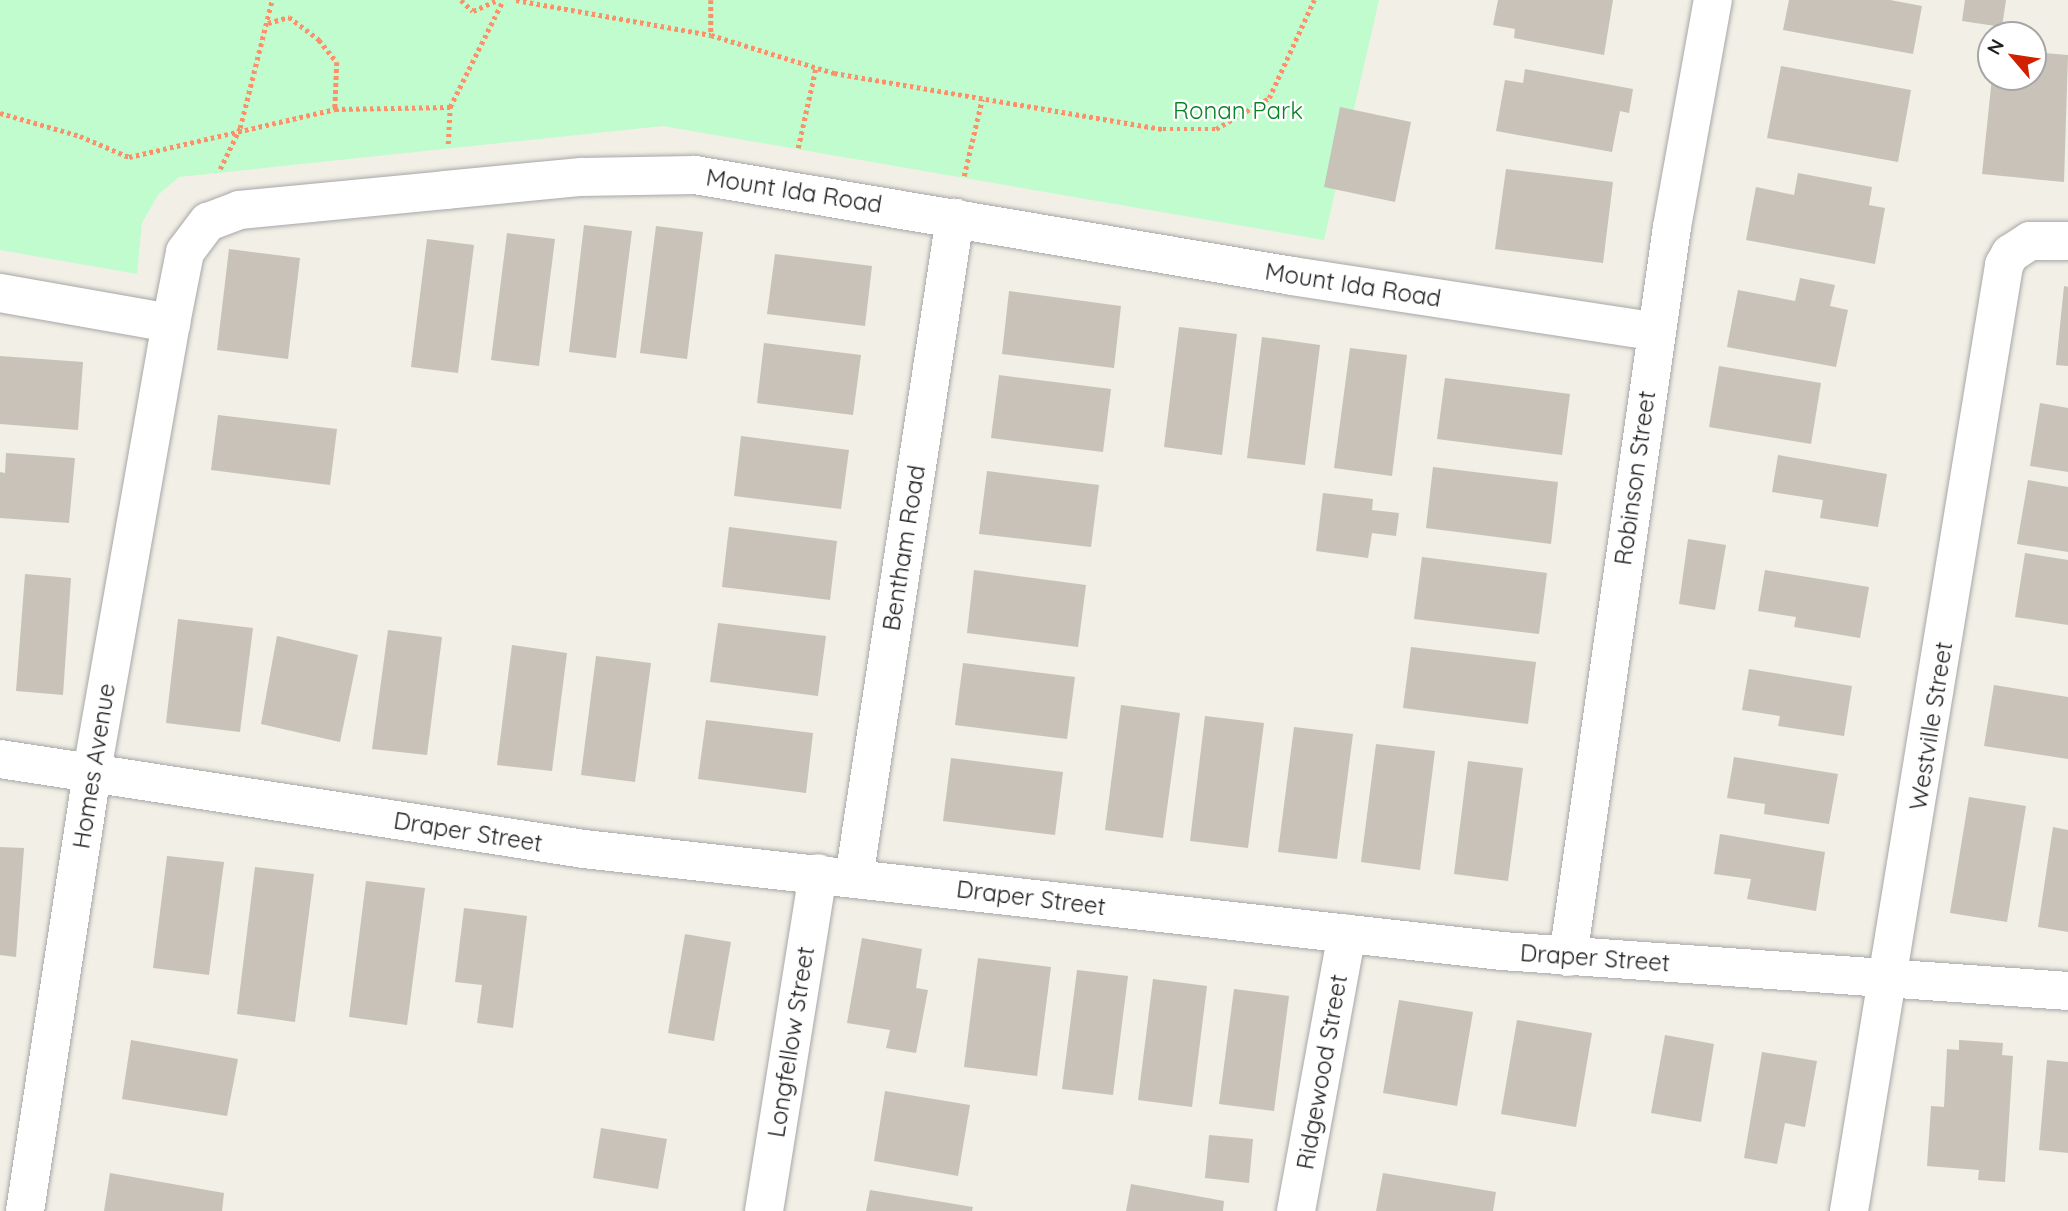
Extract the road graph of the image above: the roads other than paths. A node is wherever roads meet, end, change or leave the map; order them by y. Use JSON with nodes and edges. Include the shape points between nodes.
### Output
{"nodes":[{"id":1,"x":1713,"y":0,"type":"edge"},
{"id":2,"x":955,"y":218,"type":"junction"},
{"id":3,"x":2068,"y":241,"type":"edge"},
{"id":4,"x":0,"y":293,"type":"edge"},
{"id":5,"x":171,"y":323,"type":"junction"},
{"id":6,"x":1656,"y":332,"type":"junction"},
{"id":7,"x":0,"y":759,"type":"edge"},
{"id":8,"x":92,"y":771,"type":"junction"},
{"id":9,"x":836,"y":875,"type":"junction"},
{"id":10,"x":1347,"y":934,"type":"junction"},
{"id":11,"x":1568,"y":957,"type":"junction"},
{"id":12,"x":1890,"y":978,"type":"junction"},
{"id":13,"x":2068,"y":991,"type":"edge"},
{"id":14,"x":25,"y":1211,"type":"edge"},
{"id":15,"x":764,"y":1211,"type":"edge"},
{"id":16,"x":1296,"y":1211,"type":"edge"},
{"id":17,"x":1849,"y":1211,"type":"edge"}],
"edges":[{"from":1,"to":6,"type":"street","name":"Robinson Street"},
{"from":2,"to":5,"type":"street","name":"Mount Ida Road","via":[[695,175],[581,177],[239,210],[208,222],[185,252]]},
{"from":2,"to":6,"type":"street","name":"Mount Ida Road"},
{"from":2,"to":9,"type":"street","name":"Bentham Road"},
{"from":3,"to":12,"type":"street","name":"Westville Street","via":[[2030,241],[2004,265]]},
{"from":4,"to":5,"type":"street"},
{"from":5,"to":8,"type":"street","name":"Homes Avenue"},
{"from":6,"to":11,"type":"street","name":"Robinson Street"},
{"from":7,"to":8,"type":"street","name":"Draper Street"},
{"from":8,"to":9,"type":"street","name":"Draper Street","via":[[536,843]]},
{"from":8,"to":14,"type":"street","name":"Homes Avenue"},
{"from":9,"to":10,"type":"street","name":"Draper Street"},
{"from":9,"to":15,"type":"street","name":"Longfellow Street"},
{"from":10,"to":11,"type":"street","name":"Draper Street"},
{"from":10,"to":16,"type":"street","name":"Ridgewood Street"},
{"from":11,"to":12,"type":"street","name":"Draper Street"},
{"from":12,"to":13,"type":"street","name":"Draper Street"},
{"from":12,"to":17,"type":"street","name":"Westville Street"}]}
